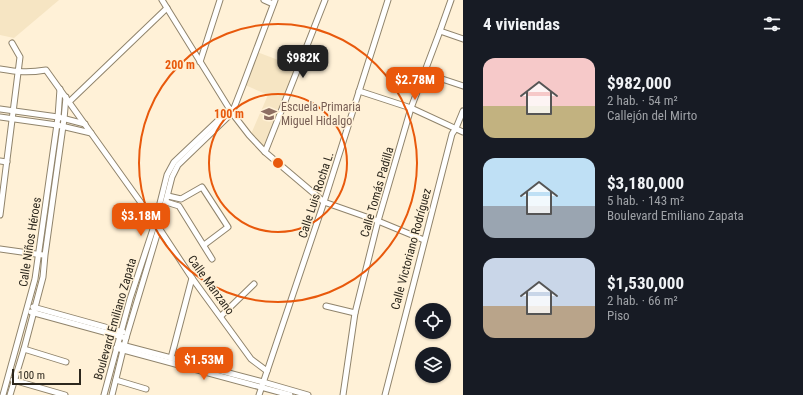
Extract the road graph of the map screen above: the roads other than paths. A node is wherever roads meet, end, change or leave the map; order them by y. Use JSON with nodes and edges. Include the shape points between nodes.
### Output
{"nodes":[{"id":1,"x":162,"y":0,"type":"edge"},
{"id":2,"x":220,"y":0,"type":"edge"},
{"id":3,"x":264,"y":0,"type":"edge"},
{"id":4,"x":325,"y":0,"type":"edge"},
{"id":5,"x":388,"y":0,"type":"edge"},
{"id":6,"x":450,"y":0,"type":"edge"},
{"id":7,"x":274,"y":2,"type":"edge"},
{"id":8,"x":167,"y":8,"type":"junction"},
{"id":9,"x":440,"y":31,"type":"junction"},
{"id":10,"x":463,"y":39,"type":"edge"},
{"id":11,"x":12,"y":43,"type":"dead end"},
{"id":12,"x":200,"y":62,"type":"junction"},
{"id":13,"x":0,"y":69,"type":"edge"},
{"id":14,"x":18,"y":72,"type":"junction"},
{"id":15,"x":424,"y":73,"type":"junction"},
{"id":16,"x":463,"y":86,"type":"edge"},
{"id":17,"x":60,"y":89,"type":"junction"},
{"id":18,"x":360,"y":91,"type":"junction"},
{"id":19,"x":67,"y":99,"type":"junction"},
{"id":20,"x":411,"y":108,"type":"junction"},
{"id":21,"x":0,"y":110,"type":"edge"},
{"id":22,"x":13,"y":111,"type":"junction"},
{"id":23,"x":231,"y":111,"type":"junction"},
{"id":24,"x":463,"y":111,"type":"edge"},
{"id":25,"x":0,"y":117,"type":"edge"},
{"id":26,"x":58,"y":117,"type":"junction"},
{"id":27,"x":12,"y":119,"type":"junction"},
{"id":28,"x":64,"y":119,"type":"junction"},
{"id":29,"x":85,"y":124,"type":"junction"},
{"id":30,"x":60,"y":126,"type":"junction"},
{"id":31,"x":456,"y":128,"type":"junction"},
{"id":32,"x":463,"y":132,"type":"edge"},
{"id":33,"x":91,"y":133,"type":"junction"},
{"id":34,"x":265,"y":152,"type":"junction"},
{"id":35,"x":0,"y":161,"type":"edge"},
{"id":36,"x":7,"y":162,"type":"junction"},
{"id":37,"x":168,"y":196,"type":"junction"},
{"id":38,"x":181,"y":199,"type":"junction"},
{"id":39,"x":166,"y":202,"type":"junction"},
{"id":40,"x":324,"y":202,"type":"junction"},
{"id":41,"x":1,"y":205,"type":"edge"},
{"id":42,"x":179,"y":206,"type":"junction"},
{"id":43,"x":0,"y":215,"type":"edge"},
{"id":44,"x":378,"y":221,"type":"junction"},
{"id":45,"x":155,"y":223,"type":"junction"},
{"id":46,"x":159,"y":228,"type":"junction"},
{"id":47,"x":424,"y":240,"type":"junction"},
{"id":48,"x":204,"y":245,"type":"junction"},
{"id":49,"x":0,"y":249,"type":"edge"},
{"id":50,"x":39,"y":254,"type":"junction"},
{"id":51,"x":45,"y":255,"type":"junction"},
{"id":52,"x":212,"y":259,"type":"dead end"},
{"id":53,"x":192,"y":278,"type":"junction"},
{"id":54,"x":254,"y":284,"type":"dead end"},
{"id":55,"x":326,"y":306,"type":"dead end"},
{"id":56,"x":27,"y":308,"type":"junction"},
{"id":57,"x":34,"y":310,"type":"junction"},
{"id":58,"x":355,"y":313,"type":"junction"},
{"id":59,"x":221,"y":316,"type":"junction"},
{"id":60,"x":120,"y":334,"type":"junction"},
{"id":61,"x":127,"y":336,"type":"junction"},
{"id":62,"x":117,"y":346,"type":"junction"},
{"id":63,"x":124,"y":348,"type":"junction"},
{"id":64,"x":24,"y":349,"type":"junction"},
{"id":65,"x":170,"y":358,"type":"junction"},
{"id":66,"x":66,"y":362,"type":"dead end"},
{"id":67,"x":267,"y":371,"type":"junction"},
{"id":68,"x":8,"y":380,"type":"junction"},
{"id":69,"x":116,"y":380,"type":"junction"},
{"id":70,"x":15,"y":381,"type":"junction"},
{"id":71,"x":262,"y":385,"type":"junction"},
{"id":72,"x":146,"y":389,"type":"dead end"},
{"id":73,"x":3,"y":395,"type":"edge"},
{"id":74,"x":10,"y":395,"type":"edge"},
{"id":75,"x":65,"y":395,"type":"edge"},
{"id":76,"x":104,"y":395,"type":"edge"},
{"id":77,"x":112,"y":395,"type":"edge"},
{"id":78,"x":259,"y":395,"type":"edge"},
{"id":79,"x":290,"y":395,"type":"edge"},
{"id":80,"x":308,"y":395,"type":"edge"},
{"id":81,"x":343,"y":395,"type":"edge"},
{"id":82,"x":385,"y":395,"type":"edge"}],
"edges":[{"from":1,"to":8,"type":"street"},
{"from":2,"to":12,"type":"street"},
{"from":3,"to":7,"type":"street"},
{"from":4,"to":34,"type":"street"},
{"from":5,"to":18,"type":"street","name":"Calle Luis Rocha L."},
{"from":6,"to":9,"type":"street","name":"Calle Tomás Padilla"},
{"from":7,"to":23,"type":"street","via":[[244,85]]},
{"from":8,"to":12,"type":"street"},
{"from":8,"to":19,"type":"street"},
{"from":9,"to":10,"type":"street"},
{"from":9,"to":15,"type":"street","name":"Calle Tomás Padilla"},
{"from":11,"to":14,"type":"street","via":[[20,57]]},
{"from":12,"to":23,"type":"street"},
{"from":13,"to":14,"type":"street"},
{"from":14,"to":17,"type":"street","name":"Calle Manzano","via":[[46,70]]},
{"from":14,"to":22,"type":"street"},
{"from":15,"to":16,"type":"street"},
{"from":15,"to":20,"type":"street","name":"Calle Tomás Padilla"},
{"from":17,"to":19,"type":"street","name":"Calle Manzano"},
{"from":17,"to":26,"type":"street","name":"Calle Niños Héroes"},
{"from":18,"to":20,"type":"street"},
{"from":18,"to":40,"type":"street","name":"Calle Luis Rocha L."},
{"from":19,"to":28,"type":"street","name":"Calle Niños Héroes"},
{"from":19,"to":29,"type":"street","name":"Calle Manzano"},
{"from":20,"to":31,"type":"street"},
{"from":20,"to":44,"type":"street","name":"Calle Tomás Padilla"},
{"from":21,"to":22,"type":"street"},
{"from":22,"to":26,"type":"street"},
{"from":22,"to":27,"type":"street"},
{"from":23,"to":34,"type":"street"},
{"from":23,"to":37,"type":"street","name":"Boulevard Emiliano Zapata","via":[[178,165],[172,177]]},
{"from":23,"to":45,"type":"street","name":"Boulevard Emiliano Zapata","via":[[174,162],[167,175]]},
{"from":24,"to":31,"type":"street","name":"Calle Victoriano Rodríguez"},
{"from":25,"to":27,"type":"street"},
{"from":26,"to":28,"type":"street"},
{"from":26,"to":30,"type":"street","name":"Calle Niños Héroes"},
{"from":27,"to":30,"type":"street"},
{"from":27,"to":36,"type":"street"},
{"from":28,"to":29,"type":"street"},
{"from":28,"to":30,"type":"street","name":"Calle Niños Héroes"},
{"from":29,"to":33,"type":"street","name":"Calle Manzano"},
{"from":30,"to":33,"type":"street"},
{"from":30,"to":50,"type":"street","name":"Calle Niños Héroes"},
{"from":30,"to":51,"type":"street","name":"Calle Niños Héroes"},
{"from":31,"to":32,"type":"street"},
{"from":31,"to":47,"type":"street","name":"Calle Victoriano Rodríguez","via":[[452,134]]},
{"from":33,"to":45,"type":"street","name":"Calle Manzano"},
{"from":34,"to":40,"type":"street"},
{"from":35,"to":36,"type":"street"},
{"from":36,"to":41,"type":"street"},
{"from":37,"to":38,"type":"street"},
{"from":37,"to":39,"type":"street","name":"Boulevard Emiliano Zapata"},
{"from":38,"to":42,"type":"street"},
{"from":38,"to":48,"type":"street","via":[[202,187],[228,227]]},
{"from":39,"to":42,"type":"street"},
{"from":39,"to":46,"type":"street","name":"Boulevard Emiliano Zapata"},
{"from":40,"to":44,"type":"street"},
{"from":40,"to":67,"type":"street","name":"Calle Luis Rocha L."},
{"from":41,"to":43,"type":"street"},
{"from":42,"to":48,"type":"street"},
{"from":44,"to":47,"type":"street"},
{"from":44,"to":58,"type":"street","name":"Calle Tomás Padilla"},
{"from":45,"to":46,"type":"street","name":"Calle Manzano"},
{"from":45,"to":60,"type":"street","name":"Boulevard Emiliano Zapata"},
{"from":46,"to":53,"type":"street","name":"Calle Manzano"},
{"from":46,"to":61,"type":"street","name":"Boulevard Emiliano Zapata"},
{"from":47,"to":82,"type":"street","name":"Calle Victoriano Rodríguez"},
{"from":48,"to":52,"type":"street"},
{"from":49,"to":50,"type":"street"},
{"from":50,"to":51,"type":"street"},
{"from":50,"to":56,"type":"street","name":"Calle Niños Héroes"},
{"from":51,"to":57,"type":"street","name":"Calle Niños Héroes","via":[[43,277]]},
{"from":53,"to":59,"type":"street","name":"Calle Manzano"},
{"from":53,"to":65,"type":"street"},
{"from":54,"to":59,"type":"street"},
{"from":55,"to":58,"type":"street"},
{"from":56,"to":57,"type":"street"},
{"from":56,"to":68,"type":"street","name":"Calle Niños Héroes"},
{"from":57,"to":60,"type":"street"},
{"from":57,"to":64,"type":"street","name":"Calle Niños Héroes"},
{"from":58,"to":81,"type":"street","name":"Calle Tomás Padilla"},
{"from":59,"to":67,"type":"street","name":"Calle Manzano","via":[[251,359]]},
{"from":60,"to":61,"type":"street"},
{"from":60,"to":62,"type":"street","name":"Boulevard Emiliano Zapata"},
{"from":61,"to":63,"type":"street","name":"Boulevard Emiliano Zapata"},
{"from":62,"to":63,"type":"street"},
{"from":62,"to":76,"type":"street","name":"Boulevard Emiliano Zapata"},
{"from":63,"to":65,"type":"street"},
{"from":63,"to":69,"type":"street","name":"Boulevard Emiliano Zapata"},
{"from":63,"to":71,"type":"street"},
{"from":64,"to":66,"type":"street"},
{"from":64,"to":70,"type":"street","name":"Calle Niños Héroes"},
{"from":65,"to":71,"type":"street"},
{"from":67,"to":71,"type":"street","name":"Calle Luis Rocha L."},
{"from":68,"to":70,"type":"street"},
{"from":68,"to":73,"type":"street","name":"Calle Niños Héroes"},
{"from":69,"to":72,"type":"street"},
{"from":69,"to":77,"type":"street","name":"Boulevard Emiliano Zapata"},
{"from":70,"to":74,"type":"street","name":"Calle Niños Héroes"},
{"from":70,"to":75,"type":"street"},
{"from":71,"to":78,"type":"street","name":"Calle Luis Rocha L."},
{"from":71,"to":79,"type":"street"},
{"from":71,"to":80,"type":"street"}]}
